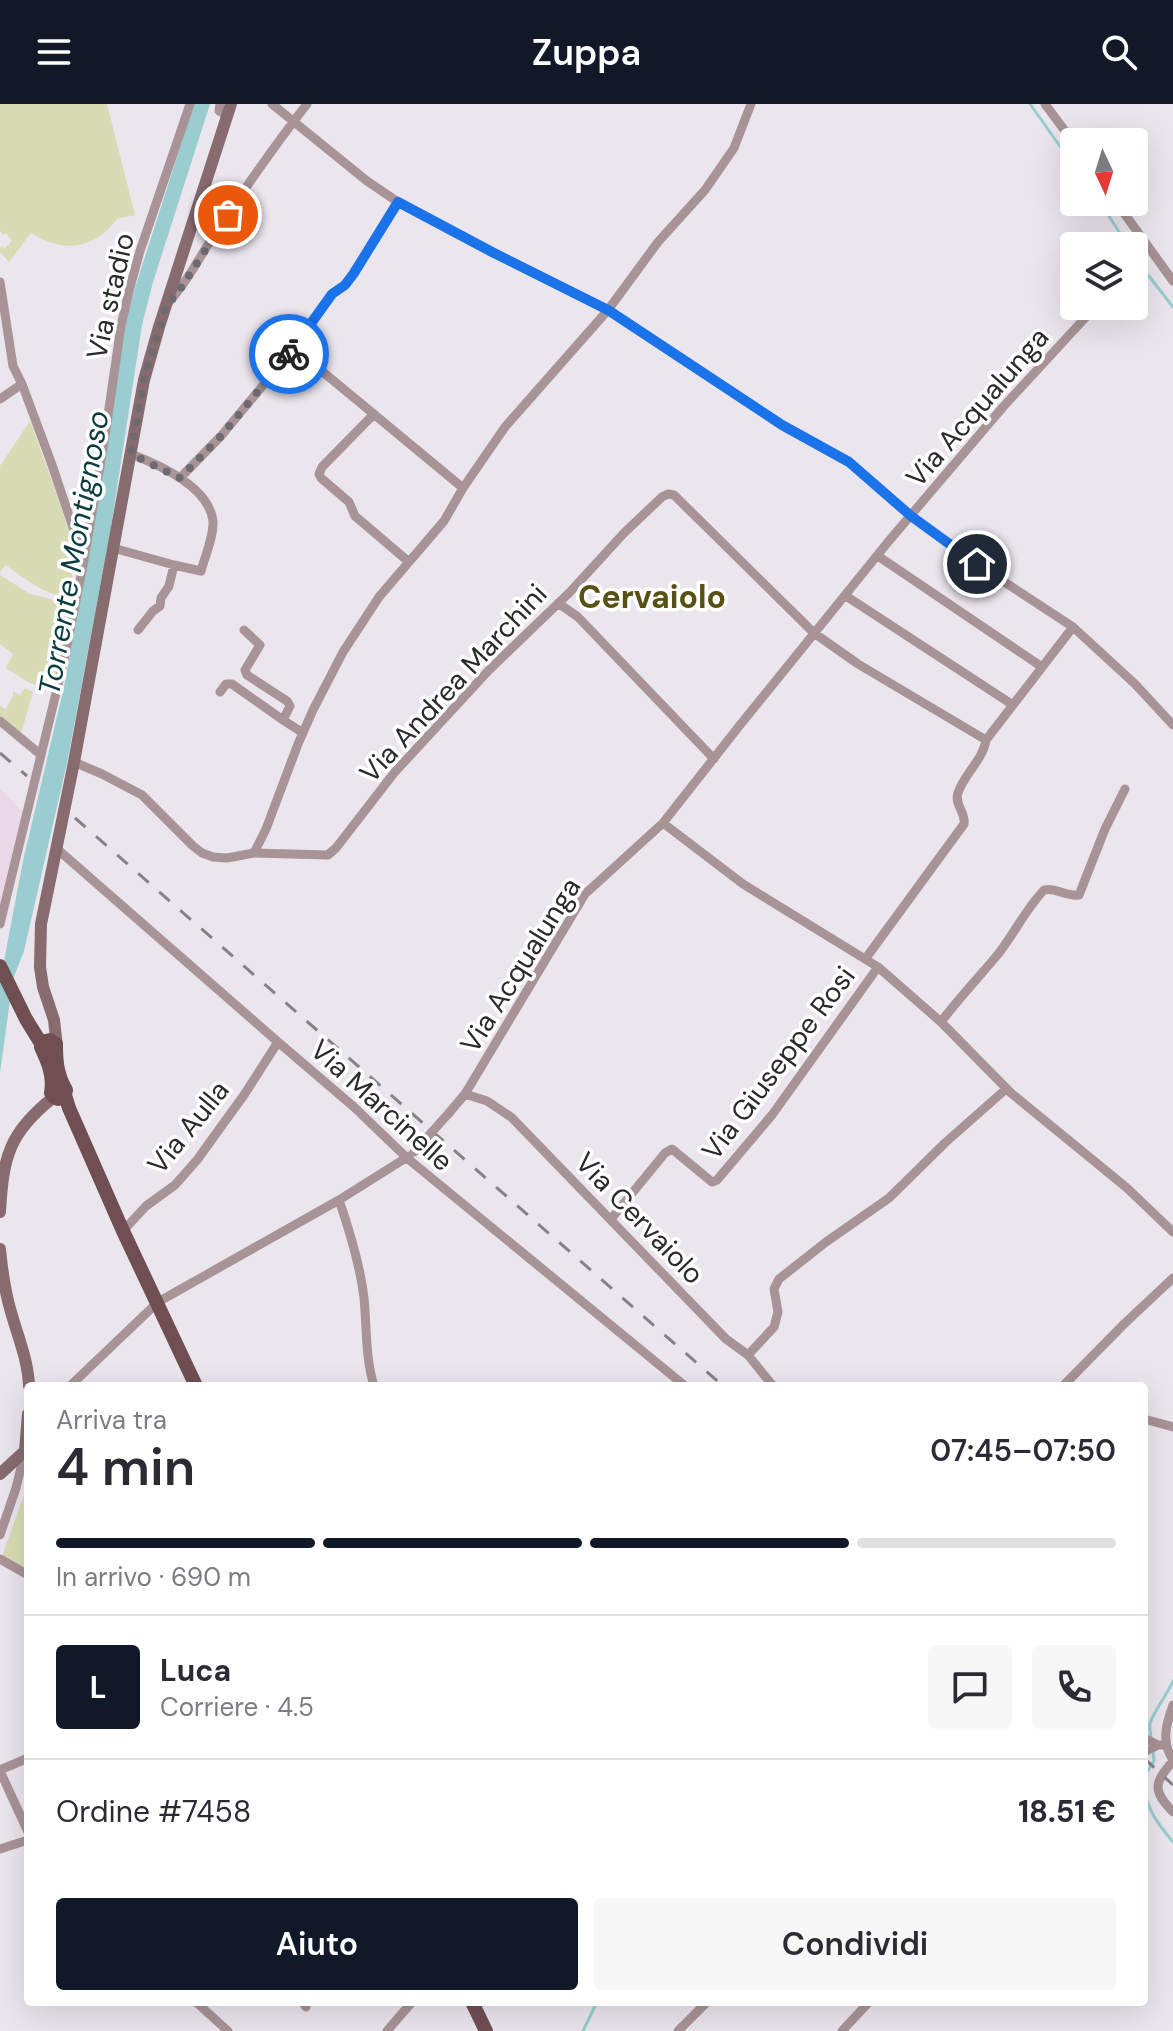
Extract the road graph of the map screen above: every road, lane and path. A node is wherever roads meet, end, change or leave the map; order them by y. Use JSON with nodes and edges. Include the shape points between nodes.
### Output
{"nodes":[{"id":1,"x":190,"y":104,"type":"edge"},
{"id":2,"x":272,"y":104,"type":"edge"},
{"id":3,"x":307,"y":104,"type":"edge"},
{"id":4,"x":751,"y":104,"type":"edge"},
{"id":5,"x":1045,"y":104,"type":"edge"},
{"id":6,"x":226,"y":108,"type":"edge"},
{"id":7,"x":294,"y":120,"type":"junction"},
{"id":8,"x":1063,"y":128,"type":"edge"},
{"id":9,"x":398,"y":202,"type":"junction"},
{"id":10,"x":1126,"y":216,"type":"edge"},
{"id":11,"x":1173,"y":281,"type":"edge"},
{"id":12,"x":0,"y":282,"type":"edge"},
{"id":13,"x":166,"y":306,"type":"junction"},
{"id":14,"x":608,"y":310,"type":"junction"},
{"id":15,"x":1083,"y":320,"type":"edge"},
{"id":16,"x":294,"y":348,"type":"junction"},
{"id":17,"x":22,"y":384,"type":"junction"},
{"id":18,"x":0,"y":399,"type":"edge"},
{"id":19,"x":374,"y":414,"type":"junction"},
{"id":20,"x":131,"y":454,"type":"junction"},
{"id":21,"x":180,"y":478,"type":"junction"},
{"id":22,"x":463,"y":488,"type":"junction"},
{"id":23,"x":911,"y":516,"type":"junction"},
{"id":24,"x":113,"y":548,"type":"junction"},
{"id":25,"x":878,"y":556,"type":"junction"},
{"id":26,"x":84,"y":560,"type":"junction"},
{"id":27,"x":409,"y":562,"type":"junction"},
{"id":28,"x":174,"y":565,"type":"junction"},
{"id":29,"x":846,"y":596,"type":"junction"},
{"id":30,"x":558,"y":603,"type":"junction"},
{"id":31,"x":1073,"y":627,"type":"junction"},
{"id":32,"x":138,"y":630,"type":"dead end"},
{"id":33,"x":244,"y":630,"type":"dead end"},
{"id":34,"x":814,"y":633,"type":"junction"},
{"id":35,"x":1042,"y":667,"type":"junction"},
{"id":36,"x":220,"y":692,"type":"dead end"},
{"id":37,"x":1013,"y":705,"type":"junction"},
{"id":38,"x":283,"y":720,"type":"junction"},
{"id":39,"x":0,"y":721,"type":"edge"},
{"id":40,"x":1173,"y":725,"type":"edge"},
{"id":41,"x":303,"y":733,"type":"junction"},
{"id":42,"x":986,"y":740,"type":"junction"},
{"id":43,"x":41,"y":755,"type":"junction"},
{"id":44,"x":714,"y":759,"type":"junction"},
{"id":45,"x":74,"y":762,"type":"junction"},
{"id":46,"x":1125,"y":789,"type":"dead end"},
{"id":47,"x":663,"y":823,"type":"junction"},
{"id":48,"x":56,"y":848,"type":"junction"},
{"id":49,"x":254,"y":853,"type":"junction"},
{"id":50,"x":0,"y":924,"type":"edge"},
{"id":51,"x":866,"y":958,"type":"junction"},
{"id":52,"x":0,"y":966,"type":"edge"},
{"id":53,"x":878,"y":967,"type":"junction"},
{"id":54,"x":941,"y":1022,"type":"junction"},
{"id":55,"x":46,"y":1041,"type":"junction"},
{"id":56,"x":278,"y":1042,"type":"junction"},
{"id":57,"x":1006,"y":1089,"type":"junction"},
{"id":58,"x":465,"y":1094,"type":"junction"},
{"id":59,"x":60,"y":1097,"type":"junction"},
{"id":60,"x":410,"y":1155,"type":"junction"},
{"id":61,"x":339,"y":1200,"type":"junction"},
{"id":62,"x":0,"y":1212,"type":"edge"},
{"id":63,"x":611,"y":1219,"type":"junction"},
{"id":64,"x":123,"y":1231,"type":"junction"},
{"id":65,"x":1173,"y":1232,"type":"edge"},
{"id":66,"x":0,"y":1249,"type":"edge"},
{"id":67,"x":1173,"y":1278,"type":"edge"},
{"id":68,"x":158,"y":1302,"type":"junction"},
{"id":69,"x":748,"y":1355,"type":"junction"},
{"id":70,"x":29,"y":1382,"type":"edge"},
{"id":71,"x":74,"y":1382,"type":"edge"},
{"id":72,"x":194,"y":1382,"type":"edge"},
{"id":73,"x":373,"y":1382,"type":"edge"},
{"id":74,"x":680,"y":1382,"type":"edge"},
{"id":75,"x":770,"y":1382,"type":"edge"},
{"id":76,"x":1067,"y":1382,"type":"edge"},
{"id":77,"x":1148,"y":1420,"type":"edge"},
{"id":78,"x":1173,"y":1427,"type":"edge"},
{"id":79,"x":24,"y":1452,"type":"edge"},
{"id":80,"x":24,"y":1456,"type":"edge"},
{"id":81,"x":24,"y":1473,"type":"edge"},
{"id":82,"x":0,"y":1474,"type":"edge"},
{"id":83,"x":18,"y":1483,"type":"junction"},
{"id":84,"x":0,"y":1501,"type":"edge"},
{"id":85,"x":7,"y":1513,"type":"junction"},
{"id":86,"x":0,"y":1535,"type":"edge"},
{"id":87,"x":0,"y":1559,"type":"edge"},
{"id":88,"x":24,"y":1573,"type":"edge"},
{"id":89,"x":1173,"y":1705,"type":"edge"},
{"id":90,"x":1148,"y":1740,"type":"edge"},
{"id":91,"x":1162,"y":1745,"type":"junction"},
{"id":92,"x":1148,"y":1751,"type":"edge"},
{"id":93,"x":24,"y":1760,"type":"edge"},
{"id":94,"x":1173,"y":1760,"type":"edge"},
{"id":95,"x":0,"y":1770,"type":"edge"},
{"id":96,"x":1173,"y":1812,"type":"edge"},
{"id":97,"x":24,"y":1823,"type":"edge"},
{"id":98,"x":24,"y":1841,"type":"edge"},
{"id":99,"x":0,"y":1849,"type":"edge"},
{"id":100,"x":200,"y":2006,"type":"edge"},
{"id":101,"x":409,"y":2006,"type":"edge"},
{"id":102,"x":474,"y":2006,"type":"edge"},
{"id":103,"x":703,"y":2006,"type":"edge"},
{"id":104,"x":865,"y":2006,"type":"edge"},
{"id":105,"x":228,"y":2031,"type":"edge"},
{"id":106,"x":387,"y":2031,"type":"edge"},
{"id":107,"x":486,"y":2031,"type":"edge"},
{"id":108,"x":678,"y":2031,"type":"edge"},
{"id":109,"x":842,"y":2031,"type":"edge"}],
"edges":[{"from":1,"to":26,"type":"street","name":"Via stadio","via":[[129,291]]},
{"from":2,"to":7,"type":"street"},
{"from":3,"to":7,"type":"street"},
{"from":4,"to":14,"type":"street","via":[[734,148],[705,190]]},
{"from":5,"to":8,"type":"street"},
{"from":6,"to":13,"type":"main road"},
{"from":7,"to":9,"type":"street"},
{"from":7,"to":13,"type":"street"},
{"from":9,"to":14,"type":"street"},
{"from":9,"to":16,"type":"street","via":[[354,273],[332,294]]},
{"from":10,"to":11,"type":"street"},
{"from":12,"to":17,"type":"street","via":[[13,366]]},
{"from":13,"to":20,"type":"main road","via":[[144,380]]},
{"from":14,"to":22,"type":"street","via":[[505,427]]},
{"from":14,"to":23,"type":"street","via":[[782,425],[849,462]]},
{"from":15,"to":23,"type":"street","name":"Via Acqualunga"},
{"from":16,"to":19,"type":"street"},
{"from":16,"to":21,"type":"street"},
{"from":17,"to":18,"type":"street"},
{"from":17,"to":26,"type":"street"},
{"from":19,"to":22,"type":"street"},
{"from":19,"to":27,"type":"street","via":[[319,474],[349,502],[355,516]]},
{"from":20,"to":21,"type":"street"},
{"from":20,"to":24,"type":"main road"},
{"from":21,"to":28,"type":"street","via":[[206,502],[213,524],[201,571]]},
{"from":22,"to":27,"type":"street","via":[[444,521]]},
{"from":23,"to":25,"type":"street","name":"Via Acqualunga"},
{"from":23,"to":31,"type":"street"},
{"from":24,"to":28,"type":"street"},
{"from":24,"to":45,"type":"main road"},
{"from":25,"to":29,"type":"street","name":"Via Acqualunga"},
{"from":25,"to":35,"type":"street"},
{"from":26,"to":43,"type":"street","name":"Via stadio"},
{"from":27,"to":41,"type":"street","via":[[343,652]]},
{"from":28,"to":32,"type":"street","via":[[160,606]]},
{"from":29,"to":34,"type":"street","name":"Via Acqualunga"},
{"from":29,"to":37,"type":"street"},
{"from":30,"to":34,"type":"street","name":"Via Andrea Marchini","via":[[668,494]]},
{"from":30,"to":44,"type":"street","via":[[598,637]]},
{"from":30,"to":49,"type":"street","name":"Via Andrea Marchini","via":[[423,741],[328,855]]},
{"from":31,"to":35,"type":"street"},
{"from":31,"to":40,"type":"street"},
{"from":33,"to":38,"type":"street","via":[[260,645],[247,675],[287,701]]},
{"from":34,"to":42,"type":"street","name":"Via Andrea Marchini"},
{"from":34,"to":44,"type":"street","name":"Via Acqualunga"},
{"from":35,"to":37,"type":"street"},
{"from":36,"to":38,"type":"street","via":[[232,684]]},
{"from":37,"to":42,"type":"street"},
{"from":38,"to":41,"type":"street"},
{"from":39,"to":43,"type":"street"},
{"from":41,"to":49,"type":"street"},
{"from":42,"to":51,"type":"street","via":[[958,791],[964,824]]},
{"from":43,"to":50,"type":"street","name":"Via stadio"},
{"from":44,"to":47,"type":"street","name":"Via Acqualunga"},
{"from":45,"to":48,"type":"main road"},
{"from":45,"to":49,"type":"street","via":[[142,795],[202,853],[227,858]]},
{"from":46,"to":54,"type":"street","via":[[1079,895],[1044,890]]},
{"from":47,"to":51,"type":"street","via":[[743,884]]},
{"from":47,"to":58,"type":"street","name":"Via Acqualunga","via":[[585,894]]},
{"from":48,"to":55,"type":"main road","via":[[41,924],[40,967],[55,1023]]},
{"from":48,"to":56,"type":"street","name":"Via Marcinelle"},
{"from":51,"to":53,"type":"street"},
{"from":52,"to":55,"type":"main road"},
{"from":53,"to":54,"type":"street"},
{"from":53,"to":63,"type":"street","name":"Via Giuseppe Rosi","via":[[772,1115],[717,1180],[712,1182],[672,1149]]},
{"from":54,"to":57,"type":"street"},
{"from":55,"to":59,"type":"main road","via":[[66,1090]]},
{"from":56,"to":60,"type":"street","name":"Via Marcinelle"},
{"from":56,"to":64,"type":"street","name":"Via Aulla","via":[[197,1160]]},
{"from":57,"to":65,"type":"street"},
{"from":57,"to":69,"type":"street","via":[[889,1198],[779,1279],[774,1289],[776,1321]]},
{"from":58,"to":60,"type":"street","name":"Via Acqualunga","bridge":true},
{"from":58,"to":63,"type":"street","name":"Via Cervaiolo","via":[[511,1117]]},
{"from":59,"to":62,"type":"main road","via":[[33,1115],[9,1150]]},
{"from":59,"to":64,"type":"main road"},
{"from":60,"to":61,"type":"street","name":"Via Acqualunga"},
{"from":60,"to":74,"type":"street","name":"Via Marcinelle"},
{"from":61,"to":68,"type":"street","name":"Via Acqualunga"},
{"from":61,"to":73,"type":"street","via":[[356,1249]]},
{"from":63,"to":69,"type":"street","name":"Via Cervaiolo","via":[[726,1339]]},
{"from":64,"to":68,"type":"main road"},
{"from":66,"to":70,"type":"main road"},
{"from":67,"to":76,"type":"street"},
{"from":68,"to":71,"type":"street","name":"Via Acqualunga"},
{"from":68,"to":72,"type":"main road"},
{"from":69,"to":75,"type":"street","name":"Via Cervaiolo"},
{"from":77,"to":78,"type":"street"},
{"from":79,"to":82,"type":"main road"},
{"from":80,"to":83,"type":"street"},
{"from":81,"to":83,"type":"street"},
{"from":83,"to":85,"type":"street"},
{"from":84,"to":85,"type":"street"},
{"from":85,"to":86,"type":"street"},
{"from":87,"to":88,"type":"street"},
{"from":89,"to":91,"type":"street"},
{"from":90,"to":91,"type":"street"},
{"from":91,"to":92,"type":"street"},
{"from":91,"to":94,"type":"street"},
{"from":93,"to":95,"type":"street"},
{"from":94,"to":96,"type":"street","via":[[1156,1787]]},
{"from":95,"to":97,"type":"street"},
{"from":98,"to":99,"type":"street"},
{"from":100,"to":105,"type":"street"},
{"from":101,"to":106,"type":"street"},
{"from":102,"to":107,"type":"main road"},
{"from":103,"to":108,"type":"street"},
{"from":104,"to":109,"type":"street"}]}
